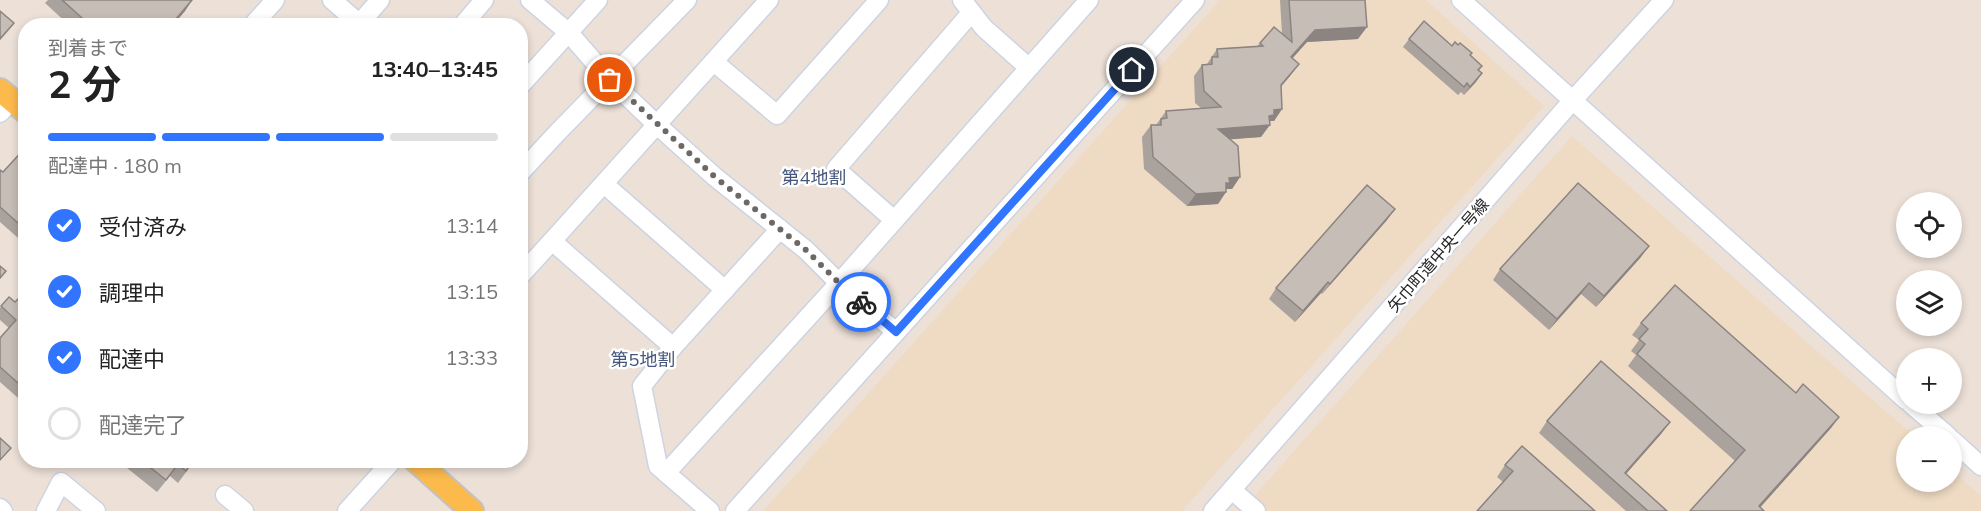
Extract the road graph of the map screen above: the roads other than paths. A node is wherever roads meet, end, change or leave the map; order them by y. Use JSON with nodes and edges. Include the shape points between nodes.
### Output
{"nodes":[{"id":1,"x":275,"y":0,"type":"edge"},
{"id":2,"x":332,"y":0,"type":"edge"},
{"id":3,"x":380,"y":0,"type":"edge"},
{"id":4,"x":484,"y":0,"type":"edge"},
{"id":5,"x":530,"y":0,"type":"edge"},
{"id":6,"x":598,"y":0,"type":"edge"},
{"id":7,"x":687,"y":0,"type":"edge"},
{"id":8,"x":769,"y":0,"type":"edge"},
{"id":9,"x":879,"y":0,"type":"edge"},
{"id":10,"x":1089,"y":0,"type":"edge"},
{"id":11,"x":1195,"y":0,"type":"edge"},
{"id":12,"x":1461,"y":0,"type":"edge"},
{"id":13,"x":1664,"y":0,"type":"edge"},
{"id":14,"x":966,"y":7,"type":"edge"},
{"id":15,"x":259,"y":18,"type":"edge"},
{"id":16,"x":353,"y":18,"type":"edge"},
{"id":17,"x":366,"y":18,"type":"edge"},
{"id":18,"x":469,"y":18,"type":"edge"},
{"id":19,"x":569,"y":33,"type":"junction"},
{"id":20,"x":714,"y":62,"type":"junction"},
{"id":21,"x":1028,"y":67,"type":"junction"},
{"id":22,"x":528,"y":77,"type":"edge"},
{"id":23,"x":610,"y":80,"type":"junction"},
{"id":24,"x":1573,"y":100,"type":"junction"},
{"id":25,"x":656,"y":124,"type":"junction"},
{"id":26,"x":528,"y":164,"type":"edge"},
{"id":27,"x":604,"y":184,"type":"junction"},
{"id":28,"x":894,"y":220,"type":"junction"},
{"id":29,"x":780,"y":229,"type":"junction"},
{"id":30,"x":552,"y":241,"type":"junction"},
{"id":31,"x":528,"y":267,"type":"edge"},
{"id":32,"x":839,"y":283,"type":"junction"},
{"id":33,"x":725,"y":290,"type":"junction"},
{"id":34,"x":896,"y":332,"type":"junction"},
{"id":35,"x":673,"y":347,"type":"junction"},
{"id":36,"x":1896,"y":391,"type":"edge"},
{"id":37,"x":1923,"y":414,"type":"edge"},
{"id":38,"x":1936,"y":426,"type":"edge"},
{"id":39,"x":1962,"y":449,"type":"edge"},
{"id":40,"x":1981,"y":466,"type":"edge"},
{"id":41,"x":386,"y":468,"type":"edge"},
{"id":42,"x":424,"y":468,"type":"edge"},
{"id":43,"x":666,"y":473,"type":"junction"},
{"id":44,"x":1232,"y":490,"type":"junction"},
{"id":45,"x":225,"y":495,"type":"dead end"},
{"id":46,"x":46,"y":511,"type":"edge"},
{"id":47,"x":96,"y":511,"type":"edge"},
{"id":48,"x":244,"y":511,"type":"edge"},
{"id":49,"x":348,"y":511,"type":"edge"},
{"id":50,"x":472,"y":511,"type":"edge"},
{"id":51,"x":710,"y":511,"type":"edge"},
{"id":52,"x":735,"y":511,"type":"edge"},
{"id":53,"x":1214,"y":511,"type":"edge"},
{"id":54,"x":1256,"y":511,"type":"edge"}],
"edges":[{"from":1,"to":15,"type":"street"},
{"from":2,"to":16,"type":"street"},
{"from":3,"to":17,"type":"street"},
{"from":4,"to":18,"type":"street"},
{"from":5,"to":19,"type":"street"},
{"from":6,"to":19,"type":"street"},
{"from":7,"to":23,"type":"street"},
{"from":8,"to":20,"type":"street"},
{"from":9,"to":20,"type":"street","via":[[777,115]]},
{"from":10,"to":21,"type":"street"},
{"from":11,"to":34,"type":"street"},
{"from":12,"to":24,"type":"street"},
{"from":13,"to":24,"type":"street","name":"矢巾町道中央一号線"},
{"from":14,"to":21,"type":"street"},
{"from":14,"to":28,"type":"street","via":[[836,169]]},
{"from":19,"to":22,"type":"street"},
{"from":19,"to":23,"type":"street"},
{"from":20,"to":25,"type":"street"},
{"from":21,"to":28,"type":"street"},
{"from":23,"to":25,"type":"street"},
{"from":23,"to":26,"type":"street"},
{"from":24,"to":36,"type":"street"},
{"from":24,"to":44,"type":"street","name":"矢巾町道中央一号線"},
{"from":25,"to":27,"type":"street"},
{"from":25,"to":29,"type":"street"},
{"from":27,"to":30,"type":"street"},
{"from":27,"to":33,"type":"street"},
{"from":28,"to":32,"type":"street"},
{"from":29,"to":32,"type":"street"},
{"from":29,"to":33,"type":"street"},
{"from":30,"to":31,"type":"street"},
{"from":30,"to":35,"type":"street"},
{"from":32,"to":34,"type":"street"},
{"from":32,"to":43,"type":"street"},
{"from":33,"to":35,"type":"street"},
{"from":34,"to":52,"type":"street"},
{"from":35,"to":43,"type":"street","via":[[642,386],[658,466]]},
{"from":37,"to":38,"type":"street"},
{"from":39,"to":40,"type":"street"},
{"from":41,"to":49,"type":"street"},
{"from":42,"to":50,"type":"main road"},
{"from":43,"to":51,"type":"street"},
{"from":44,"to":53,"type":"street","name":"矢巾町道中央一号線"},
{"from":44,"to":54,"type":"street"},
{"from":45,"to":48,"type":"street"},
{"from":46,"to":47,"type":"street","via":[[61,482]]}]}
